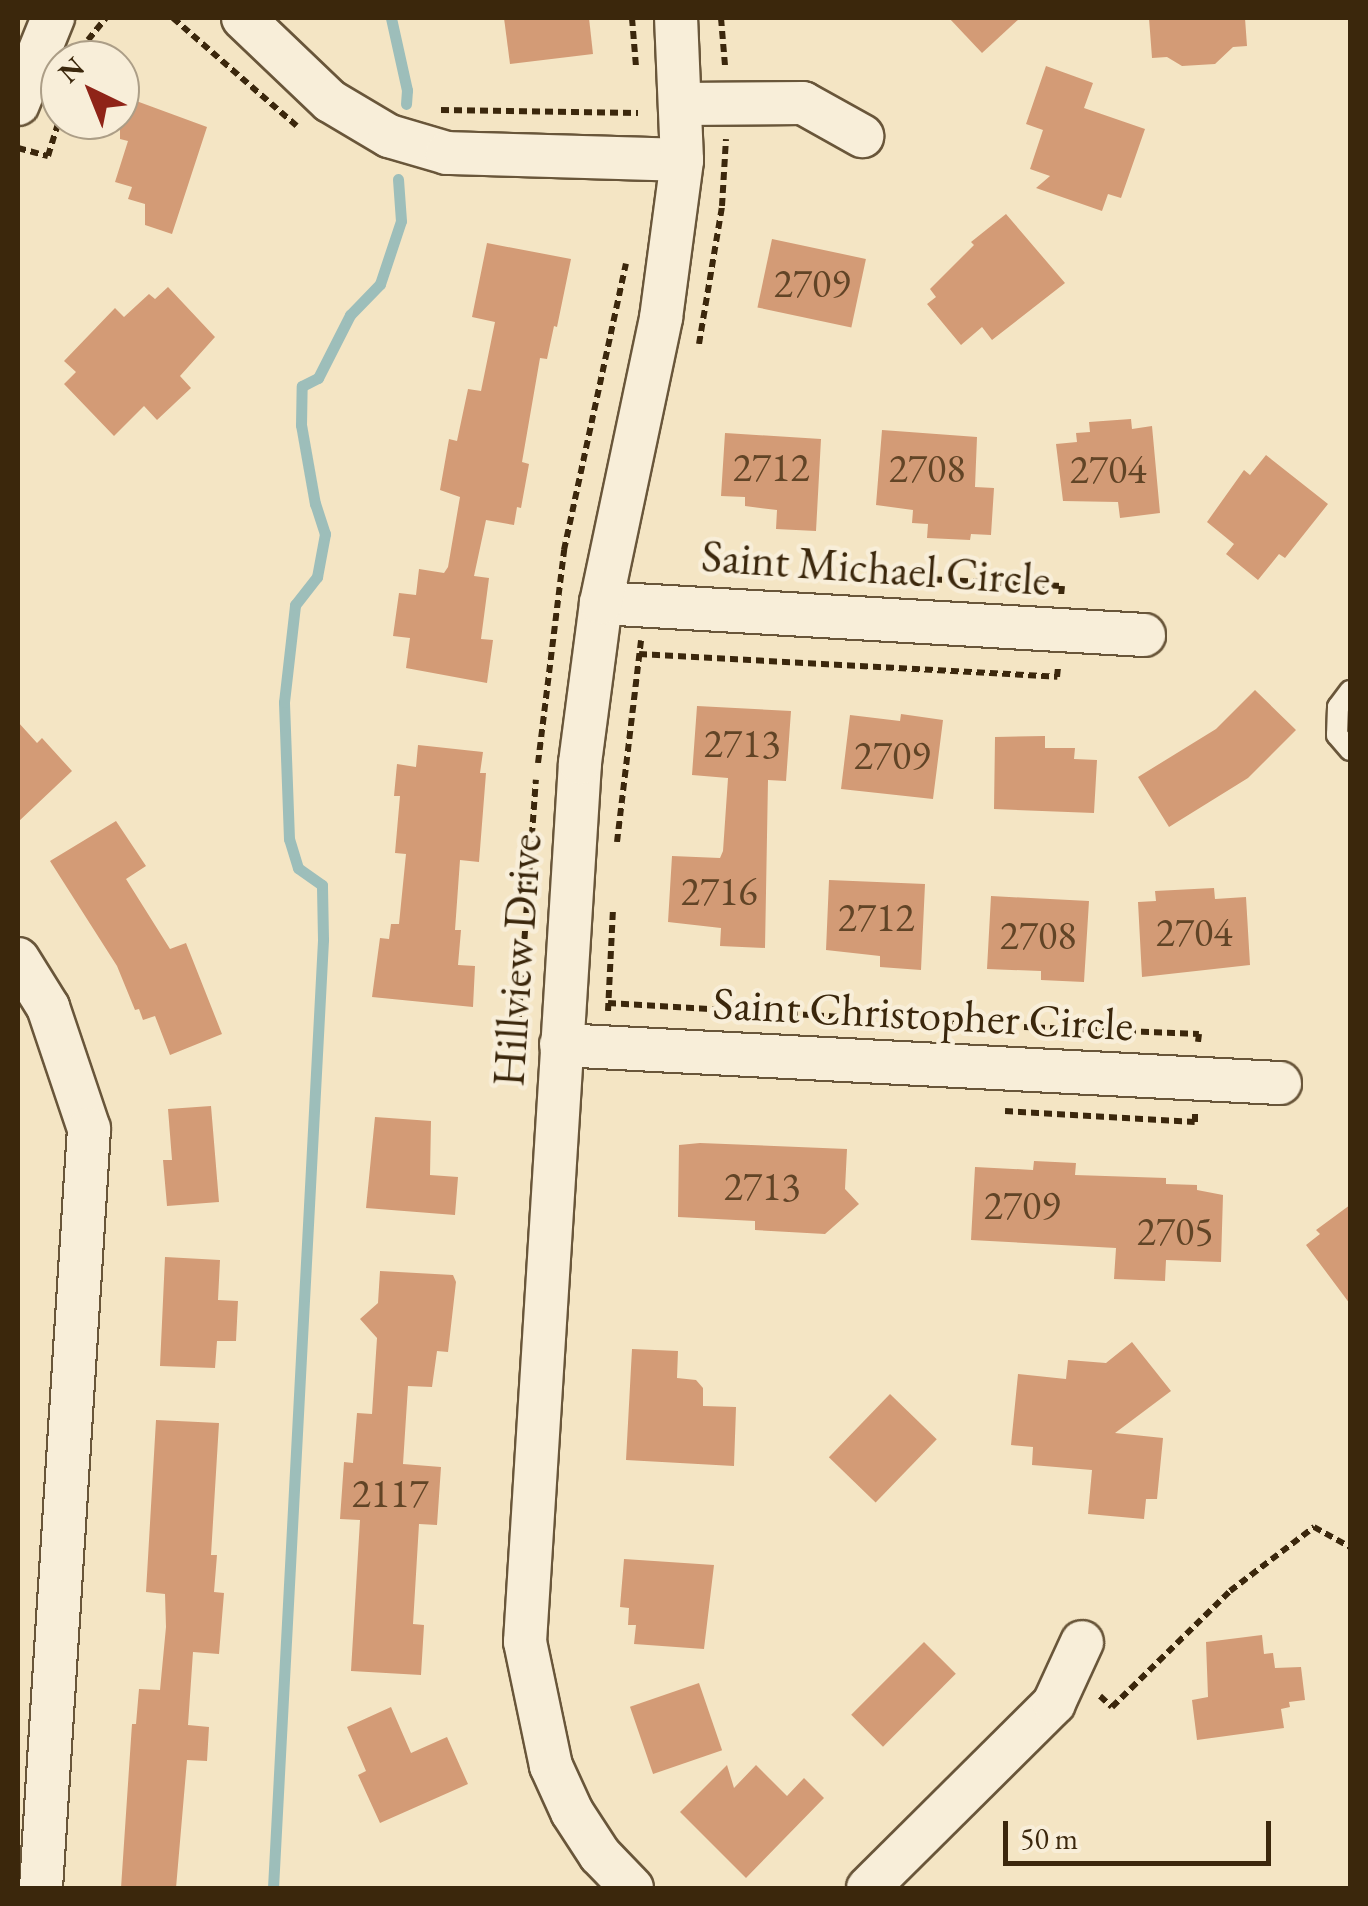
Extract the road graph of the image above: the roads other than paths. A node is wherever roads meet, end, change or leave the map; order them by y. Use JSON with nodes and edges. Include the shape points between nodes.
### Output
{"nodes":[{"id":1,"x":53,"y":18,"type":"edge"},
{"id":2,"x":243,"y":18,"type":"edge"},
{"id":3,"x":676,"y":18,"type":"edge"},
{"id":4,"x":18,"y":104,"type":"edge"},
{"id":5,"x":682,"y":104,"type":"junction"},
{"id":6,"x":862,"y":136,"type":"dead end"},
{"id":7,"x":682,"y":160,"type":"junction"},
{"id":8,"x":600,"y":602,"type":"junction"},
{"id":9,"x":1144,"y":635,"type":"dead end"},
{"id":10,"x":1350,"y":691,"type":"edge"},
{"id":11,"x":1350,"y":750,"type":"edge"},
{"id":12,"x":18,"y":959,"type":"edge"},
{"id":13,"x":561,"y":1045,"type":"junction"},
{"id":14,"x":1280,"y":1084,"type":"dead end"},
{"id":15,"x":1082,"y":1642,"type":"dead end"},
{"id":16,"x":40,"y":1888,"type":"edge"},
{"id":17,"x":632,"y":1888,"type":"edge"},
{"id":18,"x":868,"y":1888,"type":"edge"}],
"edges":[{"from":1,"to":4,"type":"street"},
{"from":2,"to":7,"type":"street","via":[[330,102],[389,136],[447,153]]},
{"from":3,"to":5,"type":"street","name":"Hillview Drive"},
{"from":5,"to":6,"type":"street","via":[[803,103]]},
{"from":5,"to":7,"type":"street","name":"Hillview Drive"},
{"from":7,"to":8,"type":"street","name":"Hillview Drive","via":[[661,318]]},
{"from":8,"to":9,"type":"street","name":"Saint Michael Circle"},
{"from":8,"to":13,"type":"street","name":"Hillview Drive","via":[[580,764]]},
{"from":10,"to":11,"type":"lane","via":[[1338,707],[1337,735]]},
{"from":12,"to":16,"type":"street","via":[[48,1007],[88,1128]]},
{"from":13,"to":14,"type":"street","name":"Saint Christopher Circle"},
{"from":13,"to":17,"type":"street","name":"Hillview Drive","via":[[525,1642],[551,1766],[590,1840]]},
{"from":15,"to":18,"type":"street","via":[[1054,1703]]}]}
